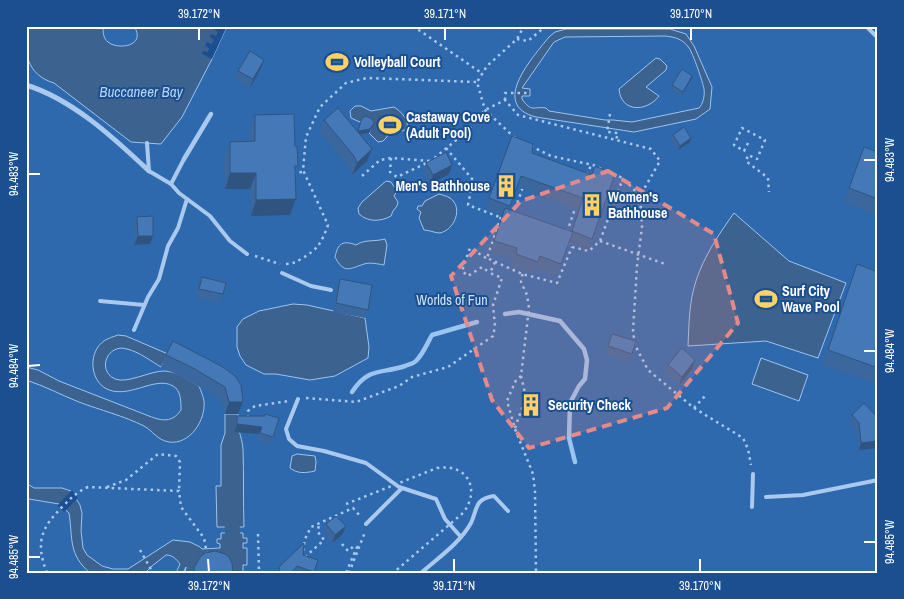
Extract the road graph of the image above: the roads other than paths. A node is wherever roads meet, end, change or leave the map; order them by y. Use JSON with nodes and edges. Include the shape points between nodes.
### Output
{"nodes":[{"id":1,"x":866,"y":26,"type":"edge"},
{"id":2,"x":878,"y":38,"type":"edge"},
{"id":3,"x":26,"y":85,"type":"edge"},
{"id":4,"x":210,"y":114,"type":"dead end"},
{"id":5,"x":147,"y":143,"type":"dead end"},
{"id":6,"x":184,"y":159,"type":"joint"},
{"id":7,"x":149,"y":171,"type":"junction"},
{"id":8,"x":172,"y":184,"type":"junction"},
{"id":9,"x":188,"y":199,"type":"junction"},
{"id":10,"x":247,"y":254,"type":"road end"},
{"id":11,"x":282,"y":272,"type":"dead end"},
{"id":12,"x":331,"y":290,"type":"dead end"},
{"id":13,"x":100,"y":301,"type":"dead end"},
{"id":14,"x":144,"y":305,"type":"junction"},
{"id":15,"x":134,"y":330,"type":"dead end"},
{"id":16,"x":298,"y":400,"type":"dead end"},
{"id":17,"x":752,"y":474,"type":"road end"},
{"id":18,"x":878,"y":480,"type":"edge"},
{"id":19,"x":402,"y":488,"type":"junction"},
{"id":20,"x":766,"y":497,"type":"dead end"},
{"id":21,"x":752,"y":507,"type":"dead end"},
{"id":22,"x":508,"y":510,"type":"dead end"},
{"id":23,"x":366,"y":524,"type":"road end"},
{"id":24,"x":462,"y":537,"type":"junction"},
{"id":25,"x":421,"y":573,"type":"edge"}],
"edges":[{"from":1,"to":2,"type":"lane"},
{"from":3,"to":7,"type":"street","via":[[38,88],[85,116]]},
{"from":4,"to":6,"type":"street"},
{"from":5,"to":7,"type":"lane"},
{"from":6,"to":8,"type":"lane"},
{"from":7,"to":8,"type":"lane"},
{"from":8,"to":9,"type":"lane"},
{"from":9,"to":10,"type":"lane","via":[[210,216],[230,241]]},
{"from":9,"to":14,"type":"lane","via":[[168,246],[159,279]]},
{"from":11,"to":12,"type":"lane","via":[[311,286]]},
{"from":13,"to":14,"type":"lane"},
{"from":14,"to":15,"type":"lane"},
{"from":16,"to":19,"type":"lane","via":[[286,429],[289,439],[297,446],[366,463]]},
{"from":17,"to":21,"type":"lane"},
{"from":18,"to":20,"type":"lane","via":[[803,495]]},
{"from":19,"to":23,"type":"lane"},
{"from":19,"to":24,"type":"lane","via":[[436,499],[445,520]]},
{"from":22,"to":24,"type":"lane","via":[[494,496],[483,499]]},
{"from":24,"to":25,"type":"lane"}]}
